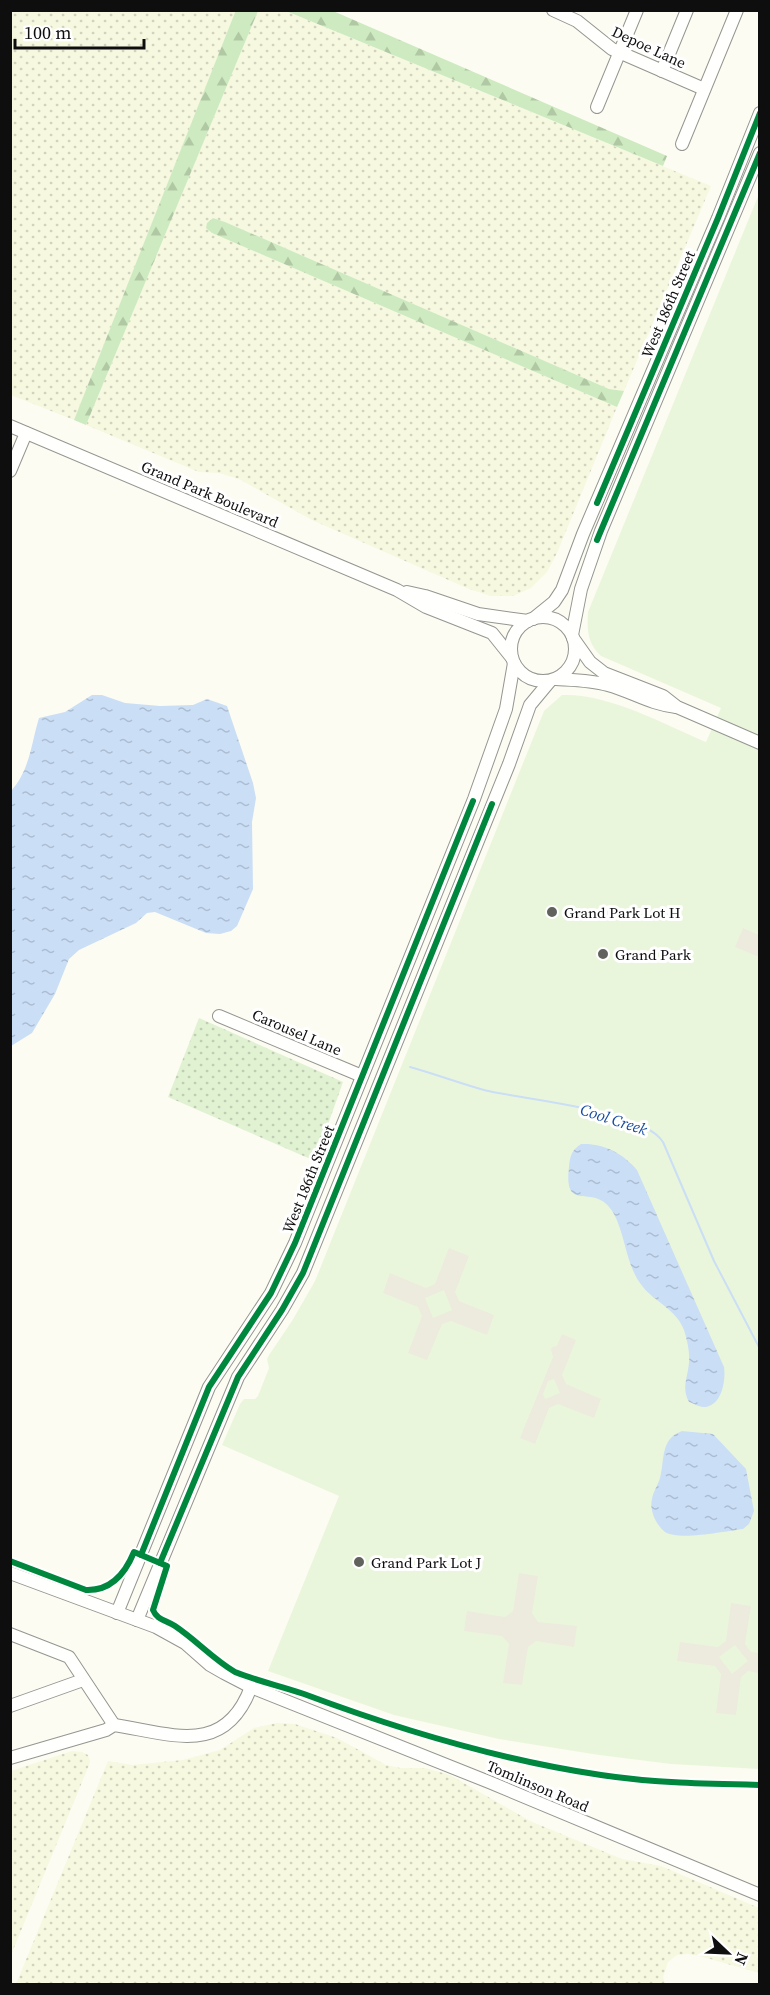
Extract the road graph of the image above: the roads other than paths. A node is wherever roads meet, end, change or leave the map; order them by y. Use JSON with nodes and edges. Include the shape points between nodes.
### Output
{"nodes":[{"id":1,"x":553,"y":10,"type":"edge"},
{"id":2,"x":637,"y":10,"type":"edge"},
{"id":3,"x":687,"y":10,"type":"edge"},
{"id":4,"x":737,"y":10,"type":"edge"},
{"id":5,"x":619,"y":53,"type":"junction"},
{"id":6,"x":662,"y":71,"type":"junction"},
{"id":7,"x":704,"y":89,"type":"junction"},
{"id":8,"x":597,"y":107,"type":"dead end"},
{"id":9,"x":759,"y":113,"type":"edge"},
{"id":10,"x":682,"y":144,"type":"dead end"},
{"id":11,"x":759,"y":153,"type":"edge"},
{"id":12,"x":10,"y":426,"type":"edge"},
{"id":13,"x":26,"y":433,"type":"junction"},
{"id":14,"x":10,"y":471,"type":"edge"},
{"id":15,"x":397,"y":590,"type":"junction"},
{"id":16,"x":530,"y":620,"type":"junction"},
{"id":17,"x":572,"y":636,"type":"junction"},
{"id":18,"x":513,"y":661,"type":"junction"},
{"id":19,"x":553,"y":680,"type":"junction"},
{"id":20,"x":677,"y":707,"type":"junction"},
{"id":21,"x":759,"y":743,"type":"edge"},
{"id":22,"x":219,"y":1016,"type":"dead end"},
{"id":23,"x":362,"y":1076,"type":"junction"},
{"id":24,"x":325,"y":1170,"type":"junction"},
{"id":25,"x":343,"y":1176,"type":"junction"},
{"id":26,"x":13,"y":1573,"type":"edge"},
{"id":27,"x":117,"y":1613,"type":"junction"},
{"id":28,"x":142,"y":1622,"type":"junction"},
{"id":29,"x":10,"y":1634,"type":"edge"},
{"id":30,"x":83,"y":1680,"type":"junction"},
{"id":31,"x":251,"y":1687,"type":"junction"},
{"id":32,"x":10,"y":1706,"type":"edge"},
{"id":33,"x":114,"y":1725,"type":"junction"},
{"id":34,"x":10,"y":1758,"type":"edge"},
{"id":35,"x":759,"y":1895,"type":"edge"}],
"edges":[{"from":1,"to":5,"type":"street","name":"Depoe Lane","via":[[577,21]]},
{"from":2,"to":5,"type":"street"},
{"from":3,"to":6,"type":"street"},
{"from":4,"to":7,"type":"street"},
{"from":5,"to":6,"type":"street","name":"Depoe Lane"},
{"from":5,"to":8,"type":"street"},
{"from":6,"to":7,"type":"street","name":"Depoe Lane"},
{"from":7,"to":10,"type":"street"},
{"from":9,"to":16,"type":"street","name":"West 186th Street","via":[[562,590],[554,602]]},
{"from":11,"to":17,"type":"street","name":"West 186th Street","via":[[599,535],[581,589]]},
{"from":12,"to":13,"type":"street","name":"Grand Park Boulevard"},
{"from":13,"to":14,"type":"street"},
{"from":13,"to":15,"type":"street","name":"Grand Park Boulevard"},
{"from":15,"to":16,"type":"street","name":"Grand Park Boulevard","via":[[478,614]]},
{"from":15,"to":18,"type":"street","name":"Grand Park Boulevard","via":[[426,607],[492,633]]},
{"from":16,"to":17,"type":"street","via":[[557,620]]},
{"from":16,"to":18,"type":"street","via":[[515,634],[511,645]]},
{"from":17,"to":19,"type":"street","via":[[573,662]]},
{"from":17,"to":20,"type":"street","via":[[590,662],[604,673],[663,696]]},
{"from":18,"to":19,"type":"street","via":[[526,677]]},
{"from":18,"to":23,"type":"street","name":"West 186th Street","via":[[498,734]]},
{"from":19,"to":20,"type":"street","via":[[592,681],[658,705]]},
{"from":19,"to":25,"type":"street","name":"West 186th Street","via":[[530,705]]},
{"from":20,"to":21,"type":"street"},
{"from":22,"to":23,"type":"street","name":"Carousel Lane"},
{"from":23,"to":24,"type":"street","name":"West 186th Street"},
{"from":24,"to":25,"type":"street"},
{"from":24,"to":27,"type":"street","name":"West 186th Street","via":[[281,1274],[209,1387]]},
{"from":25,"to":28,"type":"street","name":"West 186th Street","via":[[303,1273],[238,1377]]},
{"from":26,"to":27,"type":"street","name":"Tomlinson Road"},
{"from":27,"to":28,"type":"street","name":"Tomlinson Road"},
{"from":28,"to":31,"type":"street","name":"Tomlinson Road","via":[[177,1638],[210,1665]]},
{"from":29,"to":30,"type":"street","via":[[69,1657]]},
{"from":30,"to":32,"type":"street"},
{"from":30,"to":33,"type":"street"},
{"from":31,"to":33,"type":"street","via":[[232,1720],[208,1734],[179,1737]]},
{"from":31,"to":35,"type":"street","name":"Tomlinson Road"},
{"from":33,"to":34,"type":"street"}]}
